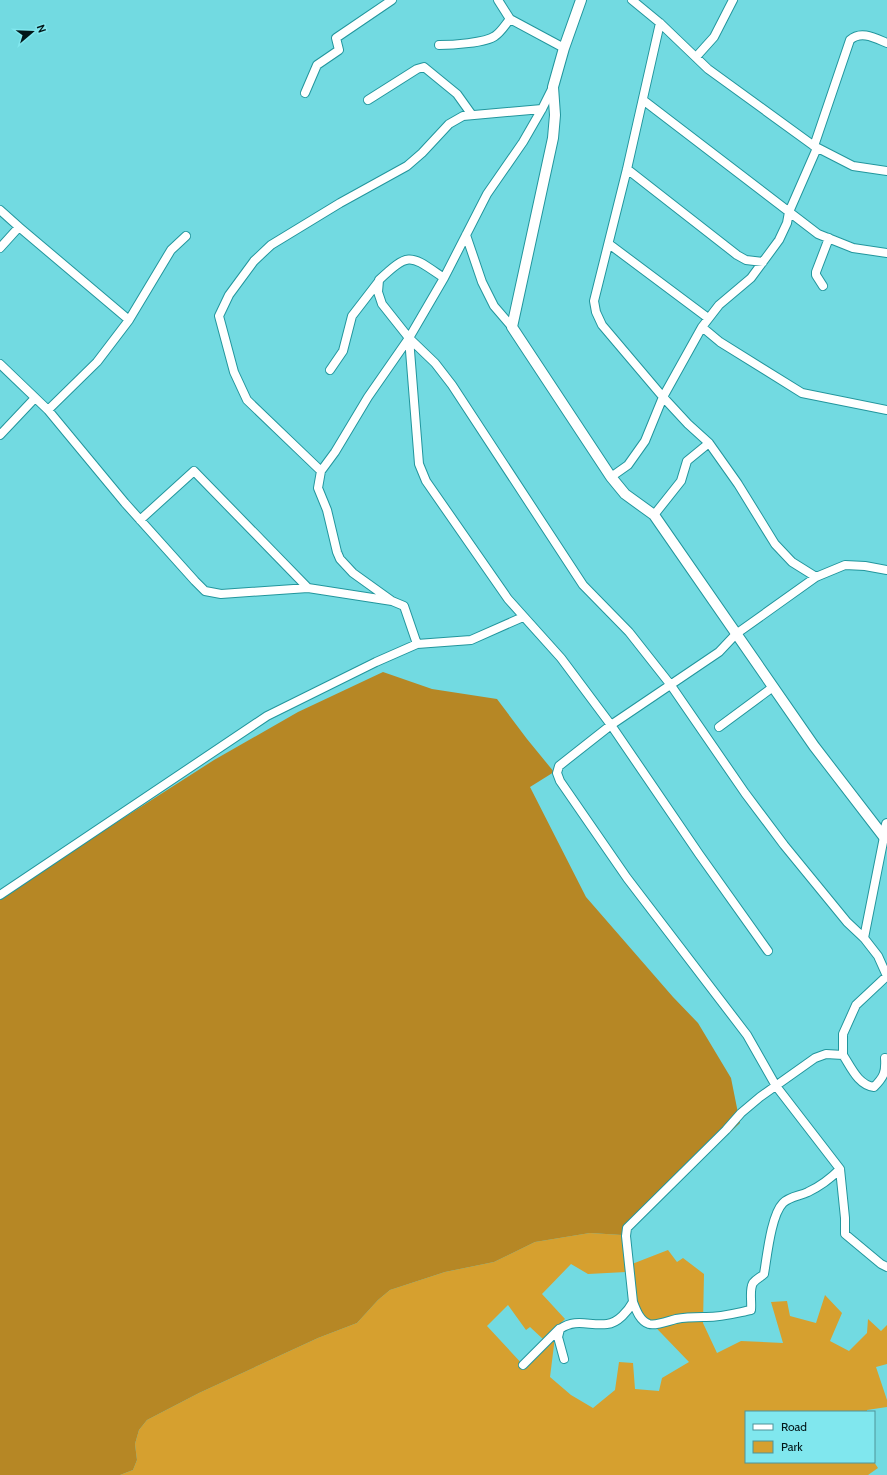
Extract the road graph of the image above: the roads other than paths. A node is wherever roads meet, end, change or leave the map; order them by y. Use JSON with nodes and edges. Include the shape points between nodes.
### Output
{"nodes":[{"id":1,"x":392,"y":0,"type":"edge"},
{"id":2,"x":581,"y":0,"type":"edge"},
{"id":3,"x":632,"y":0,"type":"edge"},
{"id":4,"x":733,"y":0,"type":"edge"},
{"id":5,"x":499,"y":1,"type":"edge"},
{"id":6,"x":510,"y":20,"type":"junction"},
{"id":7,"x":660,"y":23,"type":"junction"},
{"id":8,"x":887,"y":43,"type":"edge"},
{"id":9,"x":439,"y":45,"type":"dead end"},
{"id":10,"x":564,"y":48,"type":"junction"},
{"id":11,"x":696,"y":57,"type":"junction"},
{"id":12,"x":552,"y":87,"type":"junction"},
{"id":13,"x":305,"y":93,"type":"dead end"},
{"id":14,"x":368,"y":100,"type":"dead end"},
{"id":15,"x":643,"y":100,"type":"junction"},
{"id":16,"x":542,"y":110,"type":"junction"},
{"id":17,"x":472,"y":115,"type":"junction"},
{"id":18,"x":815,"y":147,"type":"junction"},
{"id":19,"x":627,"y":169,"type":"junction"},
{"id":20,"x":887,"y":171,"type":"edge"},
{"id":21,"x":0,"y":210,"type":"edge"},
{"id":22,"x":789,"y":212,"type":"junction"},
{"id":23,"x":19,"y":227,"type":"junction"},
{"id":24,"x":466,"y":235,"type":"junction"},
{"id":25,"x":186,"y":236,"type":"dead end"},
{"id":26,"x":829,"y":238,"type":"junction"},
{"id":27,"x":609,"y":244,"type":"junction"},
{"id":28,"x":0,"y":248,"type":"edge"},
{"id":29,"x":887,"y":253,"type":"edge"},
{"id":30,"x":763,"y":262,"type":"junction"},
{"id":31,"x":444,"y":278,"type":"junction"},
{"id":32,"x":379,"y":280,"type":"junction"},
{"id":33,"x":823,"y":286,"type":"dead end"},
{"id":34,"x":708,"y":318,"type":"junction"},
{"id":35,"x":130,"y":320,"type":"junction"},
{"id":36,"x":512,"y":326,"type":"junction"},
{"id":37,"x":702,"y":327,"type":"junction"},
{"id":38,"x":410,"y":338,"type":"junction"},
{"id":39,"x":0,"y":364,"type":"edge"},
{"id":40,"x":330,"y":370,"type":"dead end"},
{"id":41,"x":663,"y":397,"type":"junction"},
{"id":42,"x":35,"y":398,"type":"junction"},
{"id":43,"x":48,"y":410,"type":"junction"},
{"id":44,"x":887,"y":410,"type":"edge"},
{"id":45,"x":0,"y":434,"type":"edge"},
{"id":46,"x":709,"y":443,"type":"junction"},
{"id":47,"x":321,"y":471,"type":"junction"},
{"id":48,"x":611,"y":477,"type":"junction"},
{"id":49,"x":654,"y":515,"type":"junction"},
{"id":50,"x":140,"y":520,"type":"junction"},
{"id":51,"x":887,"y":570,"type":"edge"},
{"id":52,"x":816,"y":577,"type":"junction"},
{"id":53,"x":308,"y":588,"type":"junction"},
{"id":54,"x":392,"y":601,"type":"junction"},
{"id":55,"x":523,"y":617,"type":"junction"},
{"id":56,"x":736,"y":634,"type":"junction"},
{"id":57,"x":417,"y":644,"type":"junction"},
{"id":58,"x":670,"y":684,"type":"junction"},
{"id":59,"x":773,"y":687,"type":"junction"},
{"id":60,"x":611,"y":725,"type":"junction"},
{"id":61,"x":719,"y":727,"type":"dead end"},
{"id":62,"x":887,"y":824,"type":"edge"},
{"id":63,"x":886,"y":839,"type":"edge"},
{"id":64,"x":0,"y":895,"type":"edge"},
{"id":65,"x":864,"y":938,"type":"junction"},
{"id":66,"x":768,"y":951,"type":"dead end"},
{"id":67,"x":887,"y":976,"type":"edge"},
{"id":68,"x":843,"y":1054,"type":"junction"},
{"id":69,"x":885,"y":1058,"type":"dead end"},
{"id":70,"x":776,"y":1086,"type":"junction"},
{"id":71,"x":840,"y":1169,"type":"junction"},
{"id":72,"x":887,"y":1267,"type":"edge"},
{"id":73,"x":633,"y":1302,"type":"junction"},
{"id":74,"x":560,"y":1329,"type":"junction"},
{"id":75,"x":564,"y":1359,"type":"dead end"},
{"id":76,"x":523,"y":1365,"type":"dead end"}],
"edges":[{"from":1,"to":13,"type":"street","via":[[336,38],[339,50],[317,64]]},
{"from":2,"to":10,"type":"street"},
{"from":3,"to":7,"type":"street"},
{"from":4,"to":11,"type":"street","via":[[714,38]]},
{"from":5,"to":6,"type":"street"},
{"from":6,"to":9,"type":"street","via":[[492,38],[457,45]]},
{"from":6,"to":10,"type":"street"},
{"from":7,"to":11,"type":"street"},
{"from":7,"to":15,"type":"street"},
{"from":8,"to":18,"type":"street","via":[[864,35],[850,40]]},
{"from":10,"to":12,"type":"street"},
{"from":11,"to":18,"type":"street","via":[[708,69]]},
{"from":12,"to":16,"type":"street"},
{"from":12,"to":36,"type":"street","via":[[555,115],[553,138]]},
{"from":14,"to":17,"type":"street","via":[[424,67],[457,94]]},
{"from":15,"to":19,"type":"street"},
{"from":15,"to":22,"type":"street"},
{"from":16,"to":17,"type":"street"},
{"from":16,"to":24,"type":"street","via":[[487,194]]},
{"from":17,"to":47,"type":"street","via":[[463,116],[449,124],[408,166],[271,245],[254,261],[228,295],[219,316],[234,372],[247,400]]},
{"from":18,"to":20,"type":"street","via":[[853,166]]},
{"from":18,"to":22,"type":"street"},
{"from":19,"to":27,"type":"street"},
{"from":19,"to":30,"type":"street","via":[[737,255],[746,260]]},
{"from":21,"to":23,"type":"street"},
{"from":22,"to":26,"type":"street","via":[[818,234]]},
{"from":22,"to":30,"type":"street","via":[[779,240]]},
{"from":23,"to":28,"type":"street"},
{"from":23,"to":35,"type":"street"},
{"from":24,"to":31,"type":"street"},
{"from":24,"to":36,"type":"street","via":[[482,282],[494,306]]},
{"from":25,"to":35,"type":"street","via":[[171,250]]},
{"from":26,"to":29,"type":"street","via":[[853,248]]},
{"from":26,"to":33,"type":"street","via":[[816,272]]},
{"from":27,"to":34,"type":"street"},
{"from":27,"to":41,"type":"street","via":[[594,301],[596,312],[602,325]]},
{"from":30,"to":34,"type":"street","via":[[751,278],[719,305]]},
{"from":31,"to":32,"type":"street","via":[[418,261],[411,260],[397,264]]},
{"from":31,"to":38,"type":"street"},
{"from":32,"to":38,"type":"street","via":[[378,292],[382,304]]},
{"from":32,"to":40,"type":"street","via":[[352,316],[343,351]]},
{"from":34,"to":37,"type":"street"},
{"from":35,"to":43,"type":"street","via":[[97,362]]},
{"from":36,"to":48,"type":"street"},
{"from":37,"to":41,"type":"street"},
{"from":37,"to":44,"type":"street","via":[[720,342],[802,393]]},
{"from":38,"to":47,"type":"street","via":[[368,397]]},
{"from":38,"to":55,"type":"street","via":[[421,472]]},
{"from":38,"to":58,"type":"street","via":[[435,363],[452,386],[583,585],[629,632]]},
{"from":39,"to":42,"type":"street"},
{"from":41,"to":46,"type":"street"},
{"from":41,"to":48,"type":"street","via":[[645,442],[628,465]]},
{"from":42,"to":43,"type":"street"},
{"from":42,"to":45,"type":"street"},
{"from":43,"to":50,"type":"street"},
{"from":46,"to":49,"type":"street","via":[[687,461],[681,481]]},
{"from":46,"to":52,"type":"street","via":[[775,544],[792,562]]},
{"from":47,"to":54,"type":"street","via":[[318,488],[327,510],[336,552],[353,573]]},
{"from":48,"to":49,"type":"street","via":[[625,494]]},
{"from":49,"to":56,"type":"street"},
{"from":50,"to":53,"type":"street","via":[[205,591],[221,594]]},
{"from":50,"to":53,"type":"street","via":[[194,471]]},
{"from":51,"to":52,"type":"street","via":[[845,566]]},
{"from":52,"to":56,"type":"street"},
{"from":53,"to":54,"type":"street"},
{"from":54,"to":57,"type":"street","via":[[404,606]]},
{"from":55,"to":57,"type":"street","via":[[471,640]]},
{"from":55,"to":60,"type":"street","via":[[561,658]]},
{"from":56,"to":58,"type":"street","via":[[719,652]]},
{"from":56,"to":59,"type":"street"},
{"from":57,"to":64,"type":"street","via":[[267,716]]},
{"from":58,"to":60,"type":"street"},
{"from":58,"to":65,"type":"street","via":[[784,846],[847,922]]},
{"from":59,"to":61,"type":"street"},
{"from":59,"to":63,"type":"street","via":[[814,746]]},
{"from":60,"to":66,"type":"street"},
{"from":60,"to":70,"type":"street","via":[[559,766],[557,773],[560,781],[627,878],[747,1035]]},
{"from":62,"to":63,"type":"street"},
{"from":63,"to":65,"type":"street"},
{"from":65,"to":67,"type":"street","via":[[878,956]]},
{"from":67,"to":68,"type":"street","via":[[856,1005],[843,1034]]},
{"from":68,"to":69,"type":"street","via":[[861,1082],[874,1087],[886,1071]]},
{"from":68,"to":70,"type":"street","via":[[826,1054],[815,1058]]},
{"from":70,"to":71,"type":"street"},
{"from":70,"to":73,"type":"street","via":[[741,1113],[627,1228]]},
{"from":71,"to":72,"type":"street","via":[[845,1234]]},
{"from":71,"to":73,"type":"street","via":[[828,1182],[793,1197],[784,1202],[779,1209],[771,1234],[764,1274],[754,1282],[751,1289],[751,1310],[647,1324]]},
{"from":73,"to":74,"type":"street","via":[[628,1311],[608,1324],[578,1322],[567,1324]]},
{"from":74,"to":75,"type":"street","via":[[558,1338]]},
{"from":74,"to":76,"type":"street"}]}
